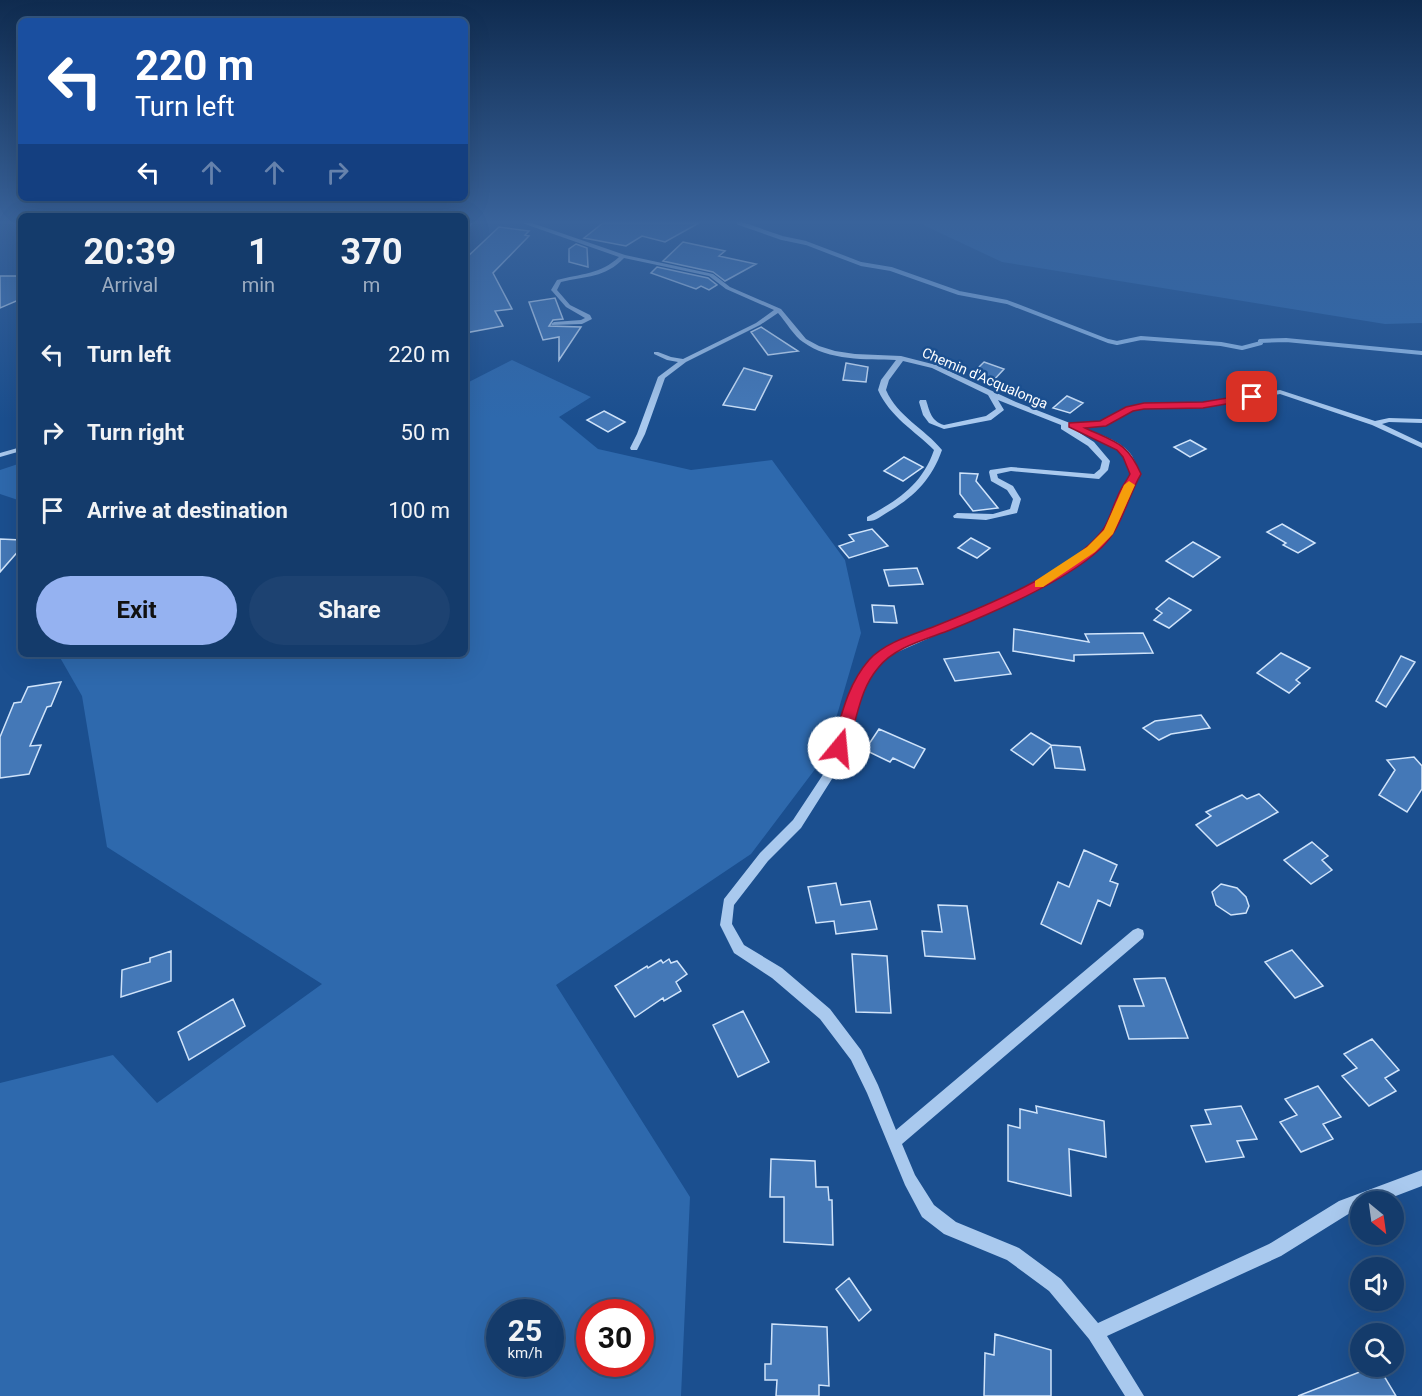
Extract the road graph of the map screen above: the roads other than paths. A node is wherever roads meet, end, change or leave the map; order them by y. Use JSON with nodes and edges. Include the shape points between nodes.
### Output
{"nodes":[{"id":1,"x":554,"y":288,"type":"edge"},
{"id":2,"x":728,"y":288,"type":"edge"},
{"id":3,"x":779,"y":310,"type":"junction"},
{"id":4,"x":554,"y":324,"type":"dead end"},
{"id":5,"x":656,"y":354,"type":"dead end"},
{"id":6,"x":901,"y":358,"type":"junction"},
{"id":7,"x":684,"y":361,"type":"junction"},
{"id":8,"x":991,"y":393,"type":"junction"},
{"id":9,"x":923,"y":402,"type":"dead end"},
{"id":10,"x":1051,"y":419,"type":"junction"},
{"id":11,"x":1422,"y":421,"type":"edge"},
{"id":12,"x":1374,"y":423,"type":"junction"},
{"id":13,"x":1072,"y":425,"type":"junction"},
{"id":14,"x":1422,"y":446,"type":"edge"},
{"id":15,"x":634,"y":448,"type":"dead end"},
{"id":16,"x":18,"y":450,"type":"edge"},
{"id":17,"x":0,"y":454,"type":"edge"},
{"id":18,"x":957,"y":516,"type":"dead end"},
{"id":19,"x":870,"y":519,"type":"dead end"},
{"id":20,"x":1138,"y":934,"type":"dead end"},
{"id":21,"x":892,"y":1142,"type":"junction"},
{"id":22,"x":1422,"y":1179,"type":"edge"},
{"id":23,"x":1095,"y":1333,"type":"junction"},
{"id":24,"x":1135,"y":1396,"type":"edge"}],
"edges":[{"from":1,"to":4,"type":"street","via":[[568,306],[589,319]]},
{"from":2,"to":3,"type":"street","name":"Chemin d'Acqualonga"},
{"from":3,"to":6,"type":"street","name":"Chemin d'Acqualonga","via":[[804,339],[817,347],[844,355]]},
{"from":3,"to":7,"type":"street"},
{"from":5,"to":7,"type":"street"},
{"from":6,"to":8,"type":"street","name":"Chemin d'Acqualonga","via":[[934,366]]},
{"from":6,"to":19,"type":"street","via":[[882,390],[887,405],[938,450],[935,462],[913,493]]},
{"from":7,"to":15,"type":"street","via":[[662,377]]},
{"from":8,"to":9,"type":"street","via":[[1000,410],[988,418],[944,427],[927,419]]},
{"from":8,"to":10,"type":"street","name":"Chemin d'Acqualonga"},
{"from":10,"to":13,"type":"street","name":"Chemin d'Acqualonga"},
{"from":10,"to":18,"type":"street","via":[[1091,444],[1106,461],[1104,470],[1096,477],[1011,469],[993,472],[994,479],[1010,488],[1017,499],[1014,511],[999,517]]},
{"from":11,"to":12,"type":"street"},
{"from":12,"to":13,"type":"street","via":[[1280,392],[1203,405],[1144,406],[1102,424]]},
{"from":12,"to":14,"type":"street"},
{"from":13,"to":21,"type":"street","via":[[1120,448],[1135,474],[1108,532],[1047,580],[889,651],[874,663],[857,688],[833,768],[797,824],[764,857],[728,903],[726,925],[739,948],[777,973],[825,1014],[856,1055]]},
{"from":16,"to":17,"type":"street"},
{"from":20,"to":21,"type":"street"},
{"from":21,"to":23,"type":"street","via":[[928,1211],[950,1228],[1012,1254],[1055,1285]]},
{"from":22,"to":23,"type":"street","via":[[1345,1207],[1275,1250]]},
{"from":23,"to":24,"type":"street"}]}
